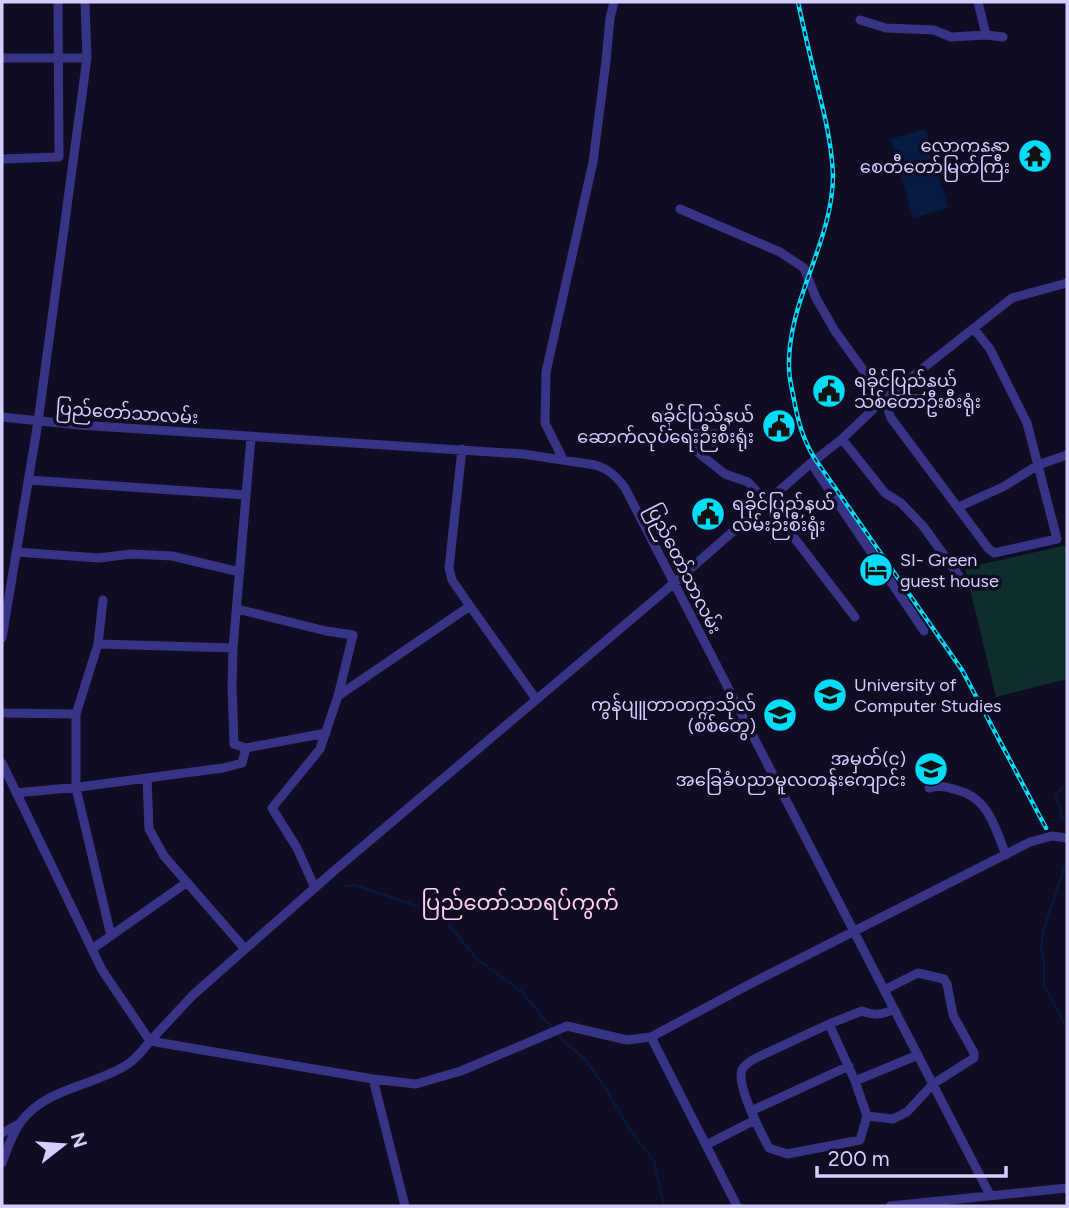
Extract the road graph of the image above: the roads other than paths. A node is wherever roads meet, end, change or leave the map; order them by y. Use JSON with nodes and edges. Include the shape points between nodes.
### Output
{"nodes":[{"id":1,"x":58,"y":2,"type":"edge"},
{"id":2,"x":85,"y":2,"type":"edge"},
{"id":3,"x":614,"y":2,"type":"edge"},
{"id":4,"x":978,"y":2,"type":"edge"},
{"id":5,"x":860,"y":20,"type":"dead end"},
{"id":6,"x":986,"y":35,"type":"junction"},
{"id":7,"x":1003,"y":37,"type":"dead end"},
{"id":8,"x":2,"y":58,"type":"edge"},
{"id":9,"x":58,"y":58,"type":"junction"},
{"id":10,"x":87,"y":58,"type":"junction"},
{"id":11,"x":2,"y":159,"type":"edge"},
{"id":12,"x":681,"y":209,"type":"dead end"},
{"id":13,"x":1067,"y":283,"type":"edge"},
{"id":14,"x":974,"y":329,"type":"junction"},
{"id":15,"x":884,"y":399,"type":"junction"},
{"id":16,"x":2,"y":418,"type":"edge"},
{"id":17,"x":38,"y":422,"type":"junction"},
{"id":18,"x":251,"y":437,"type":"junction"},
{"id":19,"x":842,"y":439,"type":"junction"},
{"id":20,"x":691,"y":447,"type":"dead end"},
{"id":21,"x":462,"y":449,"type":"junction"},
{"id":22,"x":1067,"y":455,"type":"edge"},
{"id":23,"x":563,"y":459,"type":"junction"},
{"id":24,"x":811,"y":463,"type":"junction"},
{"id":25,"x":1038,"y":465,"type":"junction"},
{"id":26,"x":28,"y":480,"type":"junction"},
{"id":27,"x":246,"y":495,"type":"junction"},
{"id":28,"x":766,"y":501,"type":"junction"},
{"id":29,"x":958,"y":507,"type":"junction"},
{"id":30,"x":16,"y":552,"type":"junction"},
{"id":31,"x":240,"y":572,"type":"junction"},
{"id":32,"x":959,"y":576,"type":"dead end"},
{"id":33,"x":673,"y":584,"type":"junction"},
{"id":34,"x":103,"y":600,"type":"dead end"},
{"id":35,"x":470,"y":606,"type":"junction"},
{"id":36,"x":237,"y":609,"type":"junction"},
{"id":37,"x":4,"y":615,"type":"edge"},
{"id":38,"x":855,"y":617,"type":"dead end"},
{"id":39,"x":924,"y":631,"type":"dead end"},
{"id":40,"x":2,"y":638,"type":"edge"},
{"id":41,"x":98,"y":644,"type":"junction"},
{"id":42,"x":233,"y":648,"type":"junction"},
{"id":43,"x":338,"y":696,"type":"junction"},
{"id":44,"x":536,"y":699,"type":"junction"},
{"id":45,"x":2,"y":713,"type":"edge"},
{"id":46,"x":76,"y":714,"type":"junction"},
{"id":47,"x":326,"y":733,"type":"junction"},
{"id":48,"x":246,"y":748,"type":"junction"},
{"id":49,"x":2,"y":763,"type":"edge"},
{"id":50,"x":147,"y":778,"type":"junction"},
{"id":51,"x":76,"y":788,"type":"junction"},
{"id":52,"x":929,"y":788,"type":"dead end"},
{"id":53,"x":16,"y":793,"type":"junction"},
{"id":54,"x":1067,"y":838,"type":"edge"},
{"id":55,"x":1006,"y":855,"type":"junction"},
{"id":56,"x":186,"y":883,"type":"junction"},
{"id":57,"x":315,"y":888,"type":"junction"},
{"id":58,"x":854,"y":932,"type":"junction"},
{"id":59,"x":111,"y":936,"type":"junction"},
{"id":60,"x":93,"y":949,"type":"junction"},
{"id":61,"x":245,"y":949,"type":"junction"},
{"id":62,"x":884,"y":990,"type":"junction"},
{"id":63,"x":894,"y":1009,"type":"junction"},
{"id":64,"x":829,"y":1024,"type":"junction"},
{"id":65,"x":651,"y":1037,"type":"junction"},
{"id":66,"x":150,"y":1041,"type":"junction"},
{"id":67,"x":918,"y":1055,"type":"junction"},
{"id":68,"x":849,"y":1066,"type":"junction"},
{"id":69,"x":373,"y":1079,"type":"junction"},
{"id":70,"x":855,"y":1081,"type":"junction"},
{"id":71,"x":933,"y":1084,"type":"junction"},
{"id":72,"x":753,"y":1115,"type":"junction"},
{"id":73,"x":867,"y":1116,"type":"junction"},
{"id":74,"x":19,"y":1124,"type":"junction"},
{"id":75,"x":2,"y":1133,"type":"edge"},
{"id":76,"x":706,"y":1145,"type":"junction"},
{"id":77,"x":2,"y":1163,"type":"edge"},
{"id":78,"x":1067,"y":1188,"type":"edge"},
{"id":79,"x":990,"y":1195,"type":"junction"},
{"id":80,"x":405,"y":1206,"type":"edge"},
{"id":81,"x":737,"y":1206,"type":"edge"},
{"id":82,"x":890,"y":1206,"type":"edge"}],
"edges":[{"from":1,"to":9,"type":"street"},
{"from":2,"to":10,"type":"street"},
{"from":3,"to":23,"type":"street","via":[[593,162],[546,372],[545,423]]},
{"from":4,"to":6,"type":"street"},
{"from":5,"to":6,"type":"street","via":[[886,28],[934,30],[951,37]]},
{"from":6,"to":7,"type":"street"},
{"from":8,"to":9,"type":"street"},
{"from":9,"to":10,"type":"street"},
{"from":9,"to":11,"type":"street","via":[[59,158]]},
{"from":10,"to":17,"type":"street"},
{"from":12,"to":15,"type":"street","via":[[780,252],[804,268],[835,331]]},
{"from":13,"to":14,"type":"street","via":[[1012,298]]},
{"from":14,"to":15,"type":"street"},
{"from":14,"to":25,"type":"street","via":[[990,349],[1027,423]]},
{"from":15,"to":19,"type":"street"},
{"from":15,"to":29,"type":"street","via":[[891,418]]},
{"from":16,"to":17,"type":"street","name":"ပြည်တော်သာလမ်း"},
{"from":17,"to":18,"type":"street","name":"ပြည်တော်သာလမ်း"},
{"from":17,"to":26,"type":"street"},
{"from":18,"to":21,"type":"street","name":"ပြည်တော်သာလမ်း"},
{"from":18,"to":27,"type":"street"},
{"from":19,"to":24,"type":"street"},
{"from":19,"to":32,"type":"street","via":[[885,493],[923,526]]},
{"from":20,"to":28,"type":"street","via":[[725,474],[748,482]]},
{"from":21,"to":23,"type":"street","name":"ပြည်တော်သာလမ်း"},
{"from":21,"to":35,"type":"street","via":[[449,568]]},
{"from":22,"to":25,"type":"street"},
{"from":23,"to":33,"type":"street","name":"ပြည်တော်သာလမ်း","via":[[600,466],[620,481]]},
{"from":24,"to":28,"type":"street"},
{"from":24,"to":39,"type":"street"},
{"from":25,"to":29,"type":"street"},
{"from":25,"to":29,"type":"street","via":[[1057,540],[994,553]]},
{"from":26,"to":27,"type":"street"},
{"from":26,"to":30,"type":"street"},
{"from":27,"to":31,"type":"street"},
{"from":28,"to":33,"type":"street"},
{"from":28,"to":38,"type":"street"},
{"from":30,"to":31,"type":"street","via":[[99,558],[172,556]]},
{"from":30,"to":37,"type":"street"},
{"from":31,"to":36,"type":"street"},
{"from":33,"to":44,"type":"street"},
{"from":33,"to":58,"type":"street","name":"ပြည်တော်သာလမ်း"},
{"from":34,"to":41,"type":"street"},
{"from":35,"to":43,"type":"street"},
{"from":35,"to":44,"type":"street"},
{"from":36,"to":42,"type":"street"},
{"from":36,"to":43,"type":"street","via":[[353,635]]},
{"from":37,"to":40,"type":"street"},
{"from":41,"to":42,"type":"street"},
{"from":41,"to":46,"type":"street"},
{"from":42,"to":48,"type":"street","via":[[234,744]]},
{"from":43,"to":47,"type":"street"},
{"from":44,"to":57,"type":"street"},
{"from":45,"to":46,"type":"street"},
{"from":46,"to":51,"type":"street"},
{"from":47,"to":48,"type":"street"},
{"from":47,"to":57,"type":"street","via":[[320,750],[272,808]]},
{"from":48,"to":50,"type":"street","via":[[242,763]]},
{"from":49,"to":53,"type":"street"},
{"from":50,"to":51,"type":"street"},
{"from":50,"to":56,"type":"street","via":[[149,829]]},
{"from":51,"to":53,"type":"street"},
{"from":51,"to":59,"type":"street"},
{"from":52,"to":55,"type":"street","via":[[939,785],[964,792],[982,803]]},
{"from":53,"to":60,"type":"street"},
{"from":54,"to":55,"type":"street","via":[[1042,838]]},
{"from":55,"to":58,"type":"street"},
{"from":56,"to":59,"type":"street"},
{"from":56,"to":61,"type":"street"},
{"from":57,"to":61,"type":"street"},
{"from":58,"to":62,"type":"street","name":"ပြည်တော်သာလမ်း"},
{"from":58,"to":65,"type":"street"},
{"from":59,"to":60,"type":"street"},
{"from":60,"to":66,"type":"street"},
{"from":61,"to":66,"type":"street"},
{"from":62,"to":63,"type":"street","name":"ပြည်တော်သာလမ်း"},
{"from":62,"to":71,"type":"street","via":[[918,973],[944,979],[947,984],[953,1014],[974,1058]]},
{"from":63,"to":64,"type":"street","via":[[873,1016],[862,1011]]},
{"from":63,"to":67,"type":"street","name":"ပြည်တော်သာလမ်း"},
{"from":64,"to":68,"type":"street"},
{"from":64,"to":72,"type":"street","via":[[744,1066],[741,1082]]},
{"from":65,"to":69,"type":"street","via":[[627,1040],[568,1026],[461,1071],[416,1084]]},
{"from":65,"to":76,"type":"street"},
{"from":66,"to":69,"type":"street"},
{"from":66,"to":74,"type":"street","via":[[128,1064],[51,1097]]},
{"from":67,"to":70,"type":"street"},
{"from":67,"to":71,"type":"street","name":"ပြည်တော်သာလမ်း"},
{"from":68,"to":70,"type":"street"},
{"from":68,"to":72,"type":"street"},
{"from":69,"to":80,"type":"street"},
{"from":70,"to":73,"type":"street"},
{"from":71,"to":73,"type":"street","via":[[907,1112],[893,1119]]},
{"from":71,"to":79,"type":"street","name":"ပြည်တော်သာလမ်း"},
{"from":72,"to":73,"type":"street","via":[[769,1148],[787,1154],[860,1140]]},
{"from":72,"to":76,"type":"street"},
{"from":74,"to":75,"type":"street"},
{"from":74,"to":77,"type":"street"},
{"from":76,"to":81,"type":"street"},
{"from":78,"to":79,"type":"street"},
{"from":79,"to":82,"type":"street"}]}
